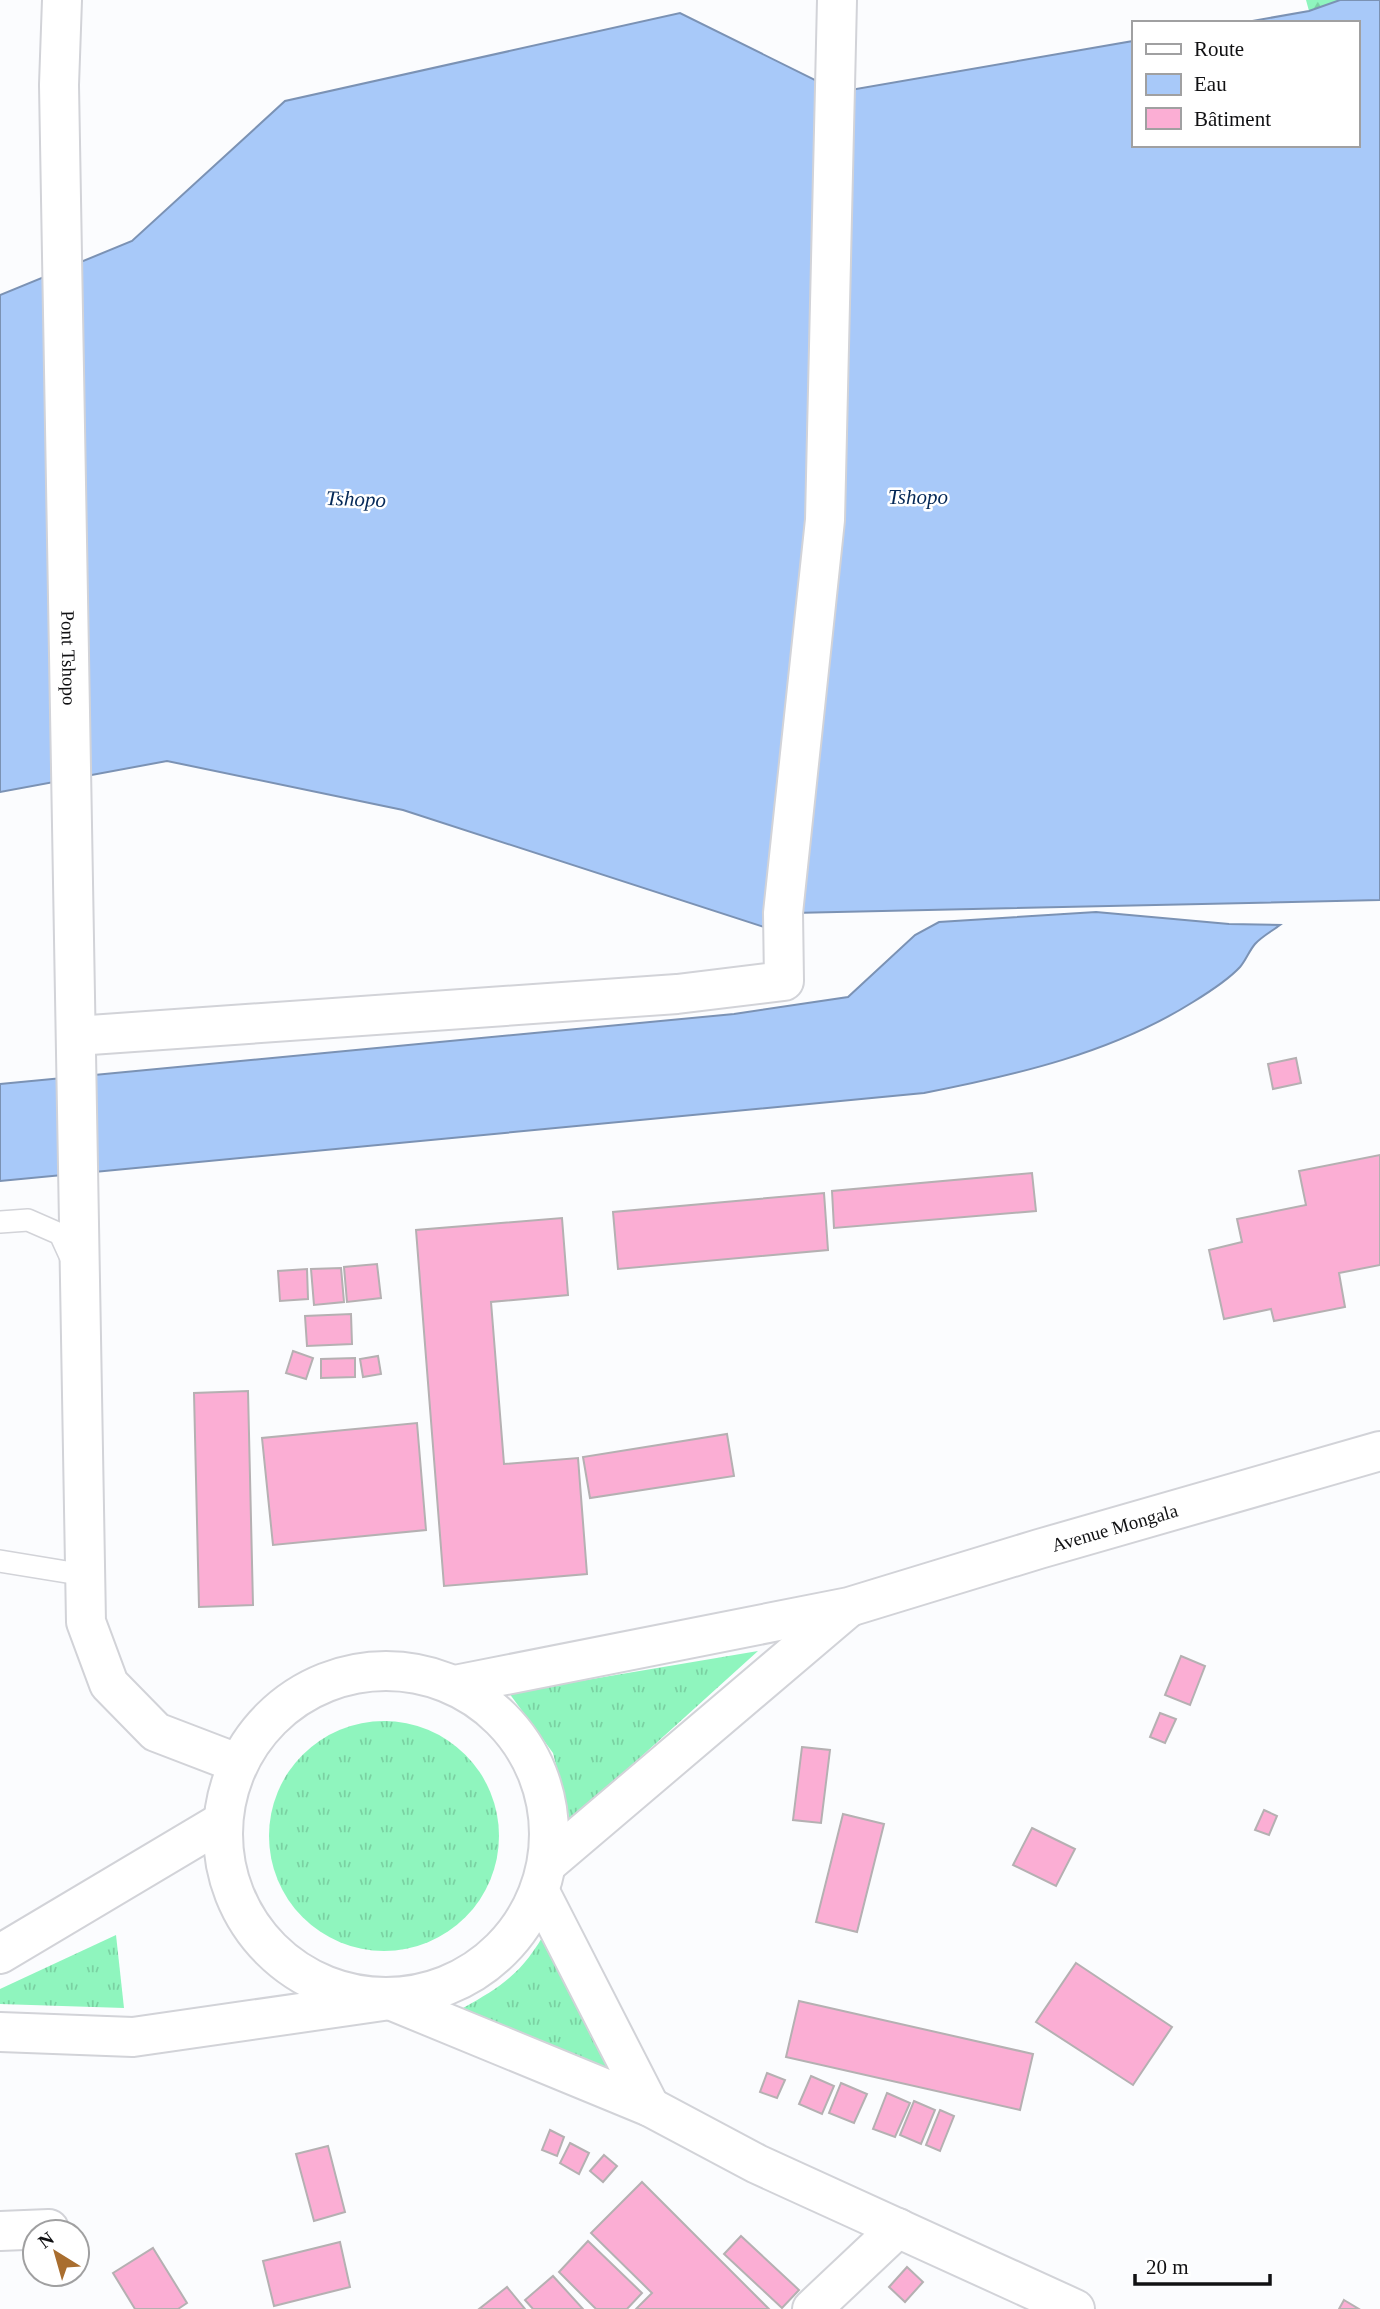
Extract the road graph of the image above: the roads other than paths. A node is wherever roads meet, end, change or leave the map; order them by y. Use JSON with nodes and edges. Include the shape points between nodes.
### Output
{"nodes":[{"id":1,"x":62,"y":0,"type":"edge"},
{"id":2,"x":837,"y":0,"type":"edge"},
{"id":3,"x":76,"y":1036,"type":"junction"},
{"id":4,"x":0,"y":1222,"type":"edge"},
{"id":5,"x":80,"y":1290,"type":"junction"},
{"id":6,"x":1380,"y":1451,"type":"edge"},
{"id":7,"x":0,"y":1561,"type":"edge"},
{"id":8,"x":85,"y":1576,"type":"junction"},
{"id":9,"x":849,"y":1607,"type":"junction"},
{"id":10,"x":455,"y":1685,"type":"junction"},
{"id":11,"x":237,"y":1763,"type":"junction"},
{"id":12,"x":220,"y":1823,"type":"junction"},
{"id":13,"x":544,"y":1878,"type":"junction"},
{"id":14,"x":0,"y":1954,"type":"edge"},
{"id":15,"x":390,"y":2000,"type":"junction"},
{"id":16,"x":0,"y":2032,"type":"edge"},
{"id":17,"x":650,"y":2107,"type":"junction"},
{"id":18,"x":898,"y":2228,"type":"junction"},
{"id":19,"x":21,"y":2230,"type":"edge"},
{"id":20,"x":0,"y":2231,"type":"edge"},
{"id":21,"x":811,"y":2309,"type":"edge"},
{"id":22,"x":1074,"y":2309,"type":"edge"}],
"edges":[{"from":1,"to":3,"type":"main road","name":"Pont Tshopo","via":[[59,85]]},
{"from":2,"to":3,"type":"main road","via":[[824,520],[783,913],[785,981],[664,995]]},
{"from":3,"to":5,"type":"main road","name":"Pont Tshopo"},
{"from":4,"to":5,"type":"lane","via":[[28,1220],[60,1234]]},
{"from":5,"to":8,"type":"main road","name":"Pont Tshopo"},
{"from":6,"to":9,"type":"main road","name":"Avenue Mongala"},
{"from":7,"to":8,"type":"lane"},
{"from":8,"to":11,"type":"main road","name":"Pont Tshopo","via":[[86,1622],[109,1684],[156,1732]]},
{"from":9,"to":10,"type":"main road","name":"Avenue Mongala"},
{"from":9,"to":13,"type":"main road"},
{"from":10,"to":11,"type":"main road","via":[[394,1670],[331,1680],[276,1712]]},
{"from":10,"to":13,"type":"main road","via":[[500,1715],[532,1758],[549,1809]]},
{"from":11,"to":12,"type":"main road"},
{"from":12,"to":14,"type":"main road"},
{"from":12,"to":15,"type":"main road","via":[[226,1881],[252,1933],[293,1973]]},
{"from":13,"to":15,"type":"main road","via":[[506,1947],[453,1985]]},
{"from":13,"to":17,"type":"main road"},
{"from":15,"to":16,"type":"main road","via":[[133,2037]]},
{"from":15,"to":17,"type":"main road"},
{"from":17,"to":18,"type":"main road","via":[[757,2164]]},
{"from":18,"to":21,"type":"main road"},
{"from":18,"to":22,"type":"main road"},
{"from":19,"to":20,"type":"main road"}]}
